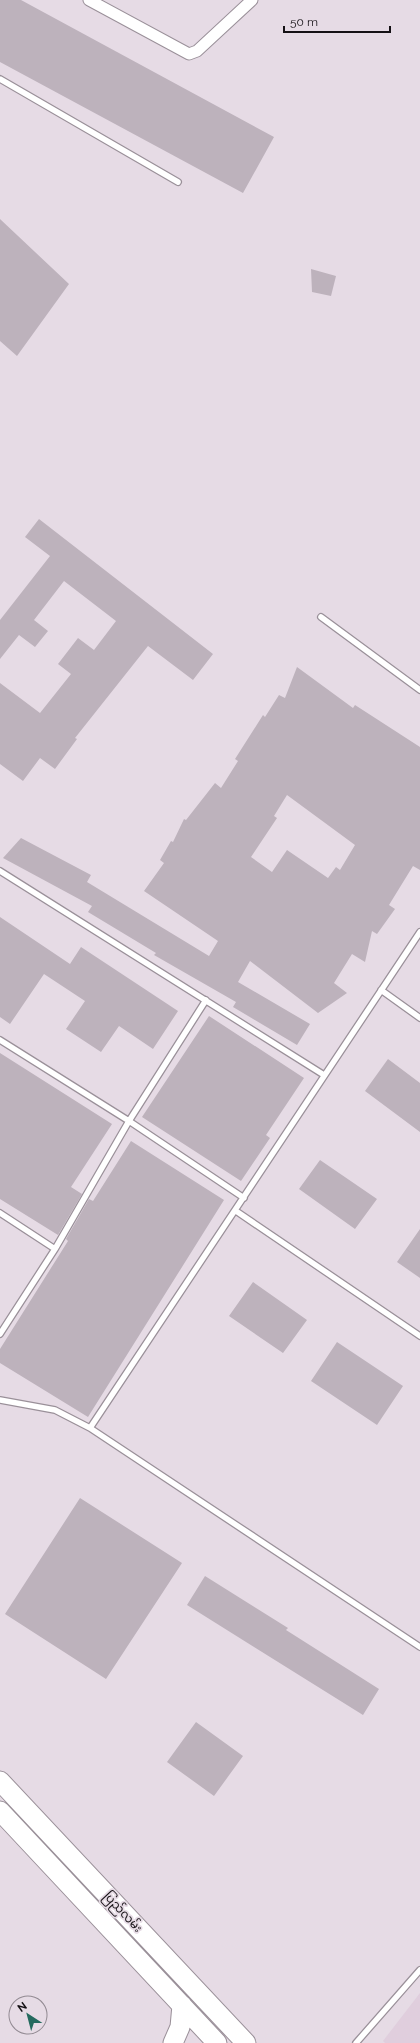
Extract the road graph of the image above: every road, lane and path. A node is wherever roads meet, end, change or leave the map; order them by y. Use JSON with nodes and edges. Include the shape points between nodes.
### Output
{"nodes":[{"id":1,"x":89,"y":0,"type":"edge"},
{"id":2,"x":252,"y":0,"type":"edge"},
{"id":3,"x":0,"y":79,"type":"edge"},
{"id":4,"x":178,"y":182,"type":"dead end"},
{"id":5,"x":321,"y":617,"type":"dead end"},
{"id":6,"x":420,"y":690,"type":"edge"},
{"id":7,"x":0,"y":871,"type":"edge"},
{"id":8,"x":420,"y":932,"type":"edge"},
{"id":9,"x":381,"y":990,"type":"junction"},
{"id":10,"x":206,"y":1000,"type":"junction"},
{"id":11,"x":420,"y":1018,"type":"edge"},
{"id":12,"x":0,"y":1040,"type":"edge"},
{"id":13,"x":324,"y":1075,"type":"junction"},
{"id":14,"x":129,"y":1121,"type":"junction"},
{"id":15,"x":244,"y":1198,"type":"junction"},
{"id":16,"x":236,"y":1212,"type":"junction"},
{"id":17,"x":0,"y":1213,"type":"edge"},
{"id":18,"x":55,"y":1248,"type":"junction"},
{"id":19,"x":0,"y":1334,"type":"edge"},
{"id":20,"x":420,"y":1336,"type":"edge"},
{"id":21,"x":0,"y":1400,"type":"edge"},
{"id":22,"x":90,"y":1428,"type":"junction"},
{"id":23,"x":419,"y":1644,"type":"edge"},
{"id":24,"x":0,"y":1781,"type":"edge"},
{"id":25,"x":0,"y":1811,"type":"edge"},
{"id":26,"x":420,"y":1970,"type":"edge"},
{"id":27,"x":182,"y":2005,"type":"junction"},
{"id":28,"x":173,"y":2043,"type":"edge"},
{"id":29,"x":217,"y":2043,"type":"edge"},
{"id":30,"x":246,"y":2043,"type":"edge"},
{"id":31,"x":356,"y":2043,"type":"edge"}],
"edges":[{"from":1,"to":2,"type":"street","via":[[189,54],[197,51]]},
{"from":3,"to":4,"type":"lane"},
{"from":5,"to":6,"type":"lane"},
{"from":7,"to":10,"type":"lane"},
{"from":8,"to":9,"type":"lane"},
{"from":9,"to":11,"type":"lane"},
{"from":9,"to":13,"type":"lane"},
{"from":10,"to":13,"type":"lane"},
{"from":10,"to":14,"type":"lane"},
{"from":12,"to":14,"type":"lane"},
{"from":13,"to":15,"type":"lane"},
{"from":14,"to":15,"type":"lane"},
{"from":14,"to":18,"type":"lane"},
{"from":15,"to":16,"type":"lane"},
{"from":16,"to":20,"type":"lane"},
{"from":16,"to":22,"type":"lane"},
{"from":17,"to":18,"type":"lane"},
{"from":18,"to":19,"type":"lane"},
{"from":21,"to":22,"type":"lane","via":[[55,1410]]},
{"from":22,"to":23,"type":"lane"},
{"from":24,"to":30,"type":"highway","name":"ပြည်လမ်း"},
{"from":25,"to":27,"type":"highway","name":"ပြည်လမ်း"},
{"from":26,"to":31,"type":"lane"},
{"from":27,"to":28,"type":"highway","via":[[180,2027]]},
{"from":27,"to":29,"type":"highway","name":"ပြည်လမ်း"}]}
